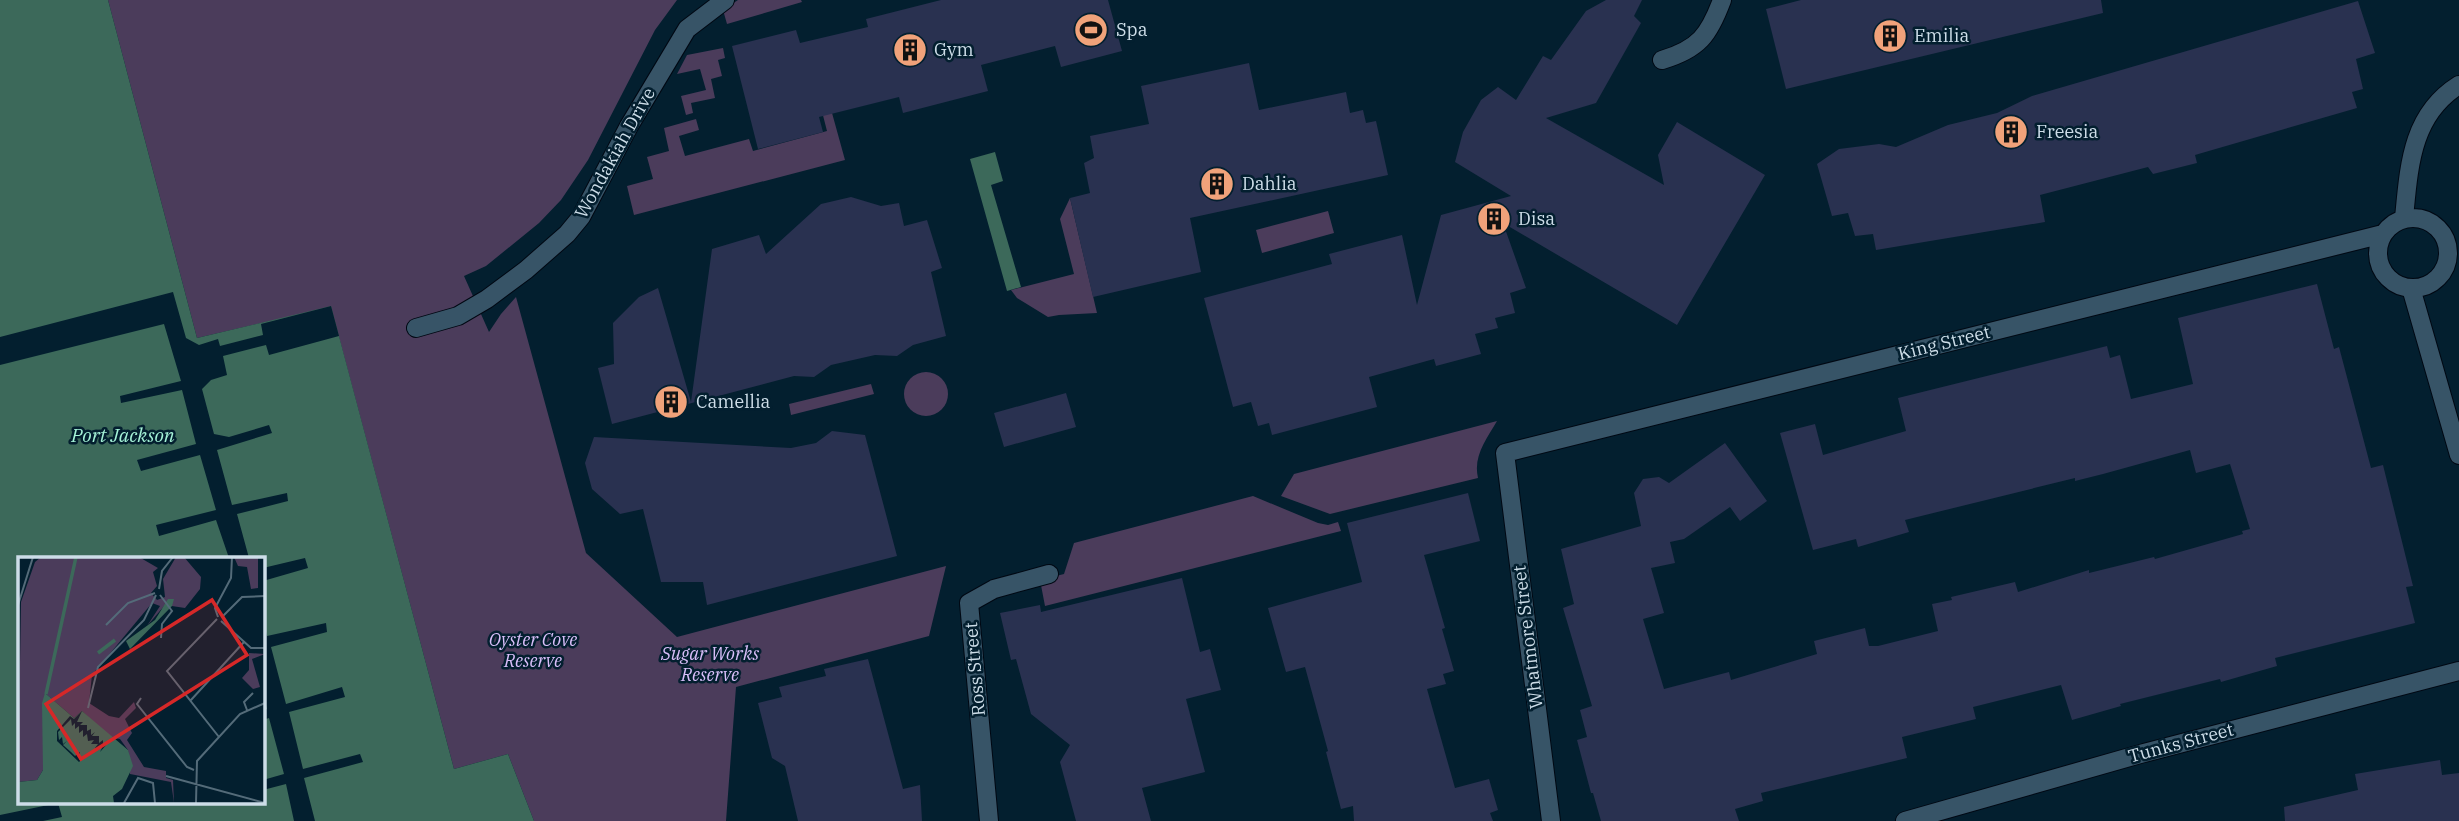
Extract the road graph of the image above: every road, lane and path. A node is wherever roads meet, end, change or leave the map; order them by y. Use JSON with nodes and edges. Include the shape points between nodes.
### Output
{"nodes":[{"id":1,"x":724,"y":0,"type":"edge"},
{"id":2,"x":1722,"y":0,"type":"edge"},
{"id":3,"x":1662,"y":60,"type":"dead end"},
{"id":4,"x":2459,"y":85,"type":"edge"},
{"id":5,"x":2404,"y":218,"type":"junction"},
{"id":6,"x":2383,"y":233,"type":"junction"},
{"id":7,"x":2454,"y":246,"type":"edge"},
{"id":8,"x":2411,"y":288,"type":"junction"},
{"id":9,"x":416,"y":328,"type":"dead end"},
{"id":10,"x":1505,"y":453,"type":"joint"},
{"id":11,"x":2459,"y":455,"type":"edge"},
{"id":12,"x":1049,"y":574,"type":"dead end"},
{"id":13,"x":2459,"y":671,"type":"edge"},
{"id":14,"x":989,"y":821,"type":"edge"},
{"id":15,"x":1551,"y":821,"type":"edge"},
{"id":16,"x":1905,"y":821,"type":"edge"}],
"edges":[{"from":1,"to":9,"type":"street","name":"Wondakiah Drive","via":[[687,29],[567,234],[486,299],[458,316]]},
{"from":2,"to":3,"type":"street","via":[[1712,26],[1696,46]]},
{"from":4,"to":5,"type":"street","via":[[2438,102],[2418,132],[2411,152]]},
{"from":5,"to":6,"type":"street"},
{"from":5,"to":7,"type":"street","via":[[2427,220]]},
{"from":6,"to":8,"type":"street","via":[[2378,245],[2381,269],[2389,279]]},
{"from":6,"to":10,"type":"street","name":"King Street"},
{"from":7,"to":8,"type":"street","via":[[2440,277]]},
{"from":8,"to":11,"type":"street"},
{"from":10,"to":15,"type":"street","name":"Whatmore Street"},
{"from":12,"to":14,"type":"street","name":"Ross Street","via":[[994,589],[969,603]]},
{"from":13,"to":16,"type":"street","name":"Tunks Street"}]}
